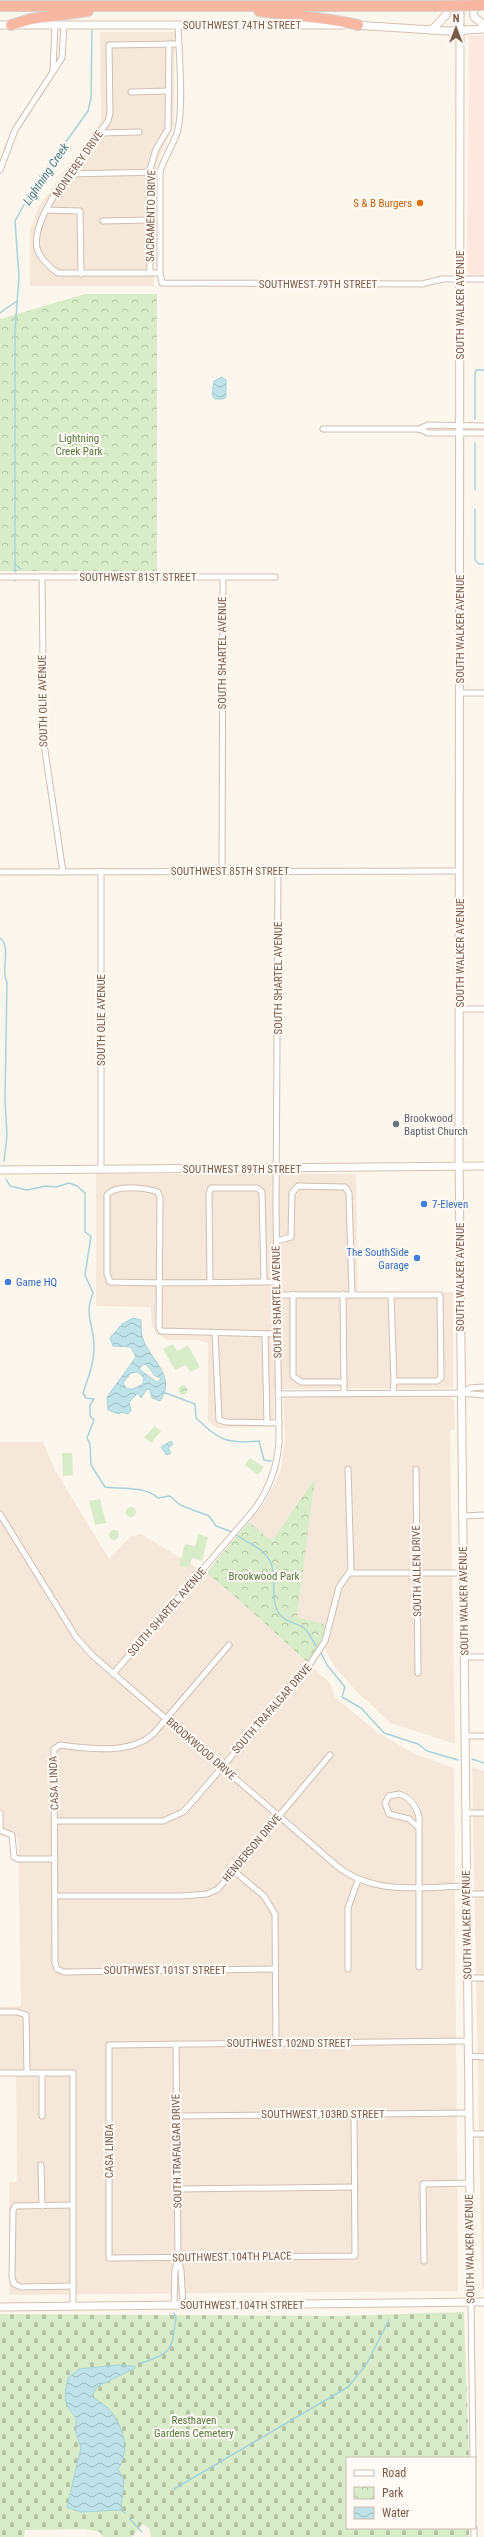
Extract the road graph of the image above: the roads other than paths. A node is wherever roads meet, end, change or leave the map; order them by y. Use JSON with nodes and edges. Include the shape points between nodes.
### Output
{"nodes":[{"id":1,"x":447,"y":0,"type":"edge"},
{"id":2,"x":460,"y":0,"type":"edge"},
{"id":3,"x":473,"y":0,"type":"edge"},
{"id":4,"x":483,"y":5,"type":"edge"},
{"id":5,"x":0,"y":6,"type":"edge"},
{"id":6,"x":107,"y":6,"type":"junction"},
{"id":7,"x":230,"y":6,"type":"junction"},
{"id":8,"x":0,"y":25,"type":"edge"},
{"id":9,"x":11,"y":25,"type":"junction"},
{"id":10,"x":55,"y":25,"type":"junction"},
{"id":11,"x":64,"y":25,"type":"junction"},
{"id":12,"x":178,"y":25,"type":"junction"},
{"id":13,"x":358,"y":25,"type":"junction"},
{"id":14,"x":484,"y":25,"type":"edge"},
{"id":15,"x":484,"y":28,"type":"edge"},
{"id":16,"x":432,"y":30,"type":"junction"},
{"id":17,"x":460,"y":31,"type":"junction"},
{"id":18,"x":169,"y":44,"type":"junction"},
{"id":19,"x":178,"y":44,"type":"junction"},
{"id":20,"x":53,"y":71,"type":"junction"},
{"id":21,"x":169,"y":91,"type":"junction"},
{"id":22,"x":131,"y":92,"type":"dead end"},
{"id":23,"x":139,"y":132,"type":"dead end"},
{"id":24,"x":99,"y":133,"type":"junction"},
{"id":25,"x":0,"y":170,"type":"edge"},
{"id":26,"x":160,"y":172,"type":"junction"},
{"id":27,"x":149,"y":173,"type":"junction"},
{"id":28,"x":68,"y":174,"type":"junction"},
{"id":29,"x":46,"y":210,"type":"junction"},
{"id":30,"x":150,"y":220,"type":"junction"},
{"id":31,"x":103,"y":221,"type":"dead end"},
{"id":32,"x":150,"y":273,"type":"junction"},
{"id":33,"x":160,"y":273,"type":"junction"},
{"id":34,"x":81,"y":274,"type":"junction"},
{"id":35,"x":460,"y":279,"type":"junction"},
{"id":36,"x":484,"y":279,"type":"edge"},
{"id":37,"x":484,"y":426,"type":"edge"},
{"id":38,"x":323,"y":429,"type":"dead end"},
{"id":39,"x":460,"y":429,"type":"junction"},
{"id":40,"x":484,"y":433,"type":"edge"},
{"id":41,"x":0,"y":577,"type":"edge"},
{"id":42,"x":42,"y":577,"type":"junction"},
{"id":43,"x":275,"y":577,"type":"dead end"},
{"id":44,"x":223,"y":578,"type":"junction"},
{"id":45,"x":460,"y":693,"type":"junction"},
{"id":46,"x":484,"y":693,"type":"edge"},
{"id":47,"x":101,"y":871,"type":"junction"},
{"id":48,"x":278,"y":871,"type":"junction"},
{"id":49,"x":460,"y":871,"type":"junction"},
{"id":50,"x":0,"y":872,"type":"edge"},
{"id":51,"x":63,"y":872,"type":"junction"},
{"id":52,"x":222,"y":872,"type":"junction"},
{"id":53,"x":460,"y":1009,"type":"junction"},
{"id":54,"x":484,"y":1009,"type":"edge"},
{"id":55,"x":460,"y":1166,"type":"junction"},
{"id":56,"x":484,"y":1166,"type":"edge"},
{"id":57,"x":277,"y":1168,"type":"junction"},
{"id":58,"x":101,"y":1169,"type":"junction"},
{"id":59,"x":0,"y":1170,"type":"edge"},
{"id":60,"x":277,"y":1241,"type":"junction"},
{"id":61,"x":159,"y":1282,"type":"junction"},
{"id":62,"x":210,"y":1282,"type":"junction"},
{"id":63,"x":264,"y":1282,"type":"junction"},
{"id":64,"x":277,"y":1282,"type":"junction"},
{"id":65,"x":277,"y":1294,"type":"junction"},
{"id":66,"x":293,"y":1294,"type":"junction"},
{"id":67,"x":343,"y":1294,"type":"junction"},
{"id":68,"x":352,"y":1294,"type":"junction"},
{"id":69,"x":391,"y":1294,"type":"junction"},
{"id":70,"x":215,"y":1333,"type":"junction"},
{"id":71,"x":265,"y":1334,"type":"junction"},
{"id":72,"x":278,"y":1334,"type":"junction"},
{"id":73,"x":394,"y":1381,"type":"junction"},
{"id":74,"x":344,"y":1382,"type":"junction"},
{"id":75,"x":484,"y":1387,"type":"edge"},
{"id":76,"x":393,"y":1393,"type":"junction"},
{"id":77,"x":461,"y":1393,"type":"junction"},
{"id":78,"x":278,"y":1394,"type":"junction"},
{"id":79,"x":344,"y":1394,"type":"junction"},
{"id":80,"x":484,"y":1395,"type":"edge"},
{"id":81,"x":267,"y":1423,"type":"junction"},
{"id":82,"x":279,"y":1423,"type":"junction"},
{"id":83,"x":348,"y":1469,"type":"dead end"},
{"id":84,"x":416,"y":1469,"type":"dead end"},
{"id":85,"x":0,"y":1514,"type":"edge"},
{"id":86,"x":484,"y":1515,"type":"edge"},
{"id":87,"x":463,"y":1516,"type":"junction"},
{"id":88,"x":350,"y":1573,"type":"junction"},
{"id":89,"x":416,"y":1573,"type":"junction"},
{"id":90,"x":463,"y":1573,"type":"junction"},
{"id":91,"x":229,"y":1645,"type":"dead end"},
{"id":92,"x":464,"y":1657,"type":"junction"},
{"id":93,"x":484,"y":1657,"type":"edge"},
{"id":94,"x":418,"y":1673,"type":"dead end"},
{"id":95,"x":113,"y":1674,"type":"junction"},
{"id":96,"x":166,"y":1718,"type":"junction"},
{"id":97,"x":465,"y":1736,"type":"junction"},
{"id":98,"x":484,"y":1736,"type":"edge"},
{"id":99,"x":330,"y":1755,"type":"dead end"},
{"id":100,"x":222,"y":1768,"type":"junction"},
{"id":101,"x":0,"y":1813,"type":"edge"},
{"id":102,"x":466,"y":1813,"type":"junction"},
{"id":103,"x":484,"y":1813,"type":"edge"},
{"id":104,"x":279,"y":1815,"type":"junction"},
{"id":105,"x":55,"y":1822,"type":"junction"},
{"id":106,"x":0,"y":1827,"type":"edge"},
{"id":107,"x":418,"y":1827,"type":"junction"},
{"id":108,"x":0,"y":1830,"type":"edge"},
{"id":109,"x":55,"y":1859,"type":"junction"},
{"id":110,"x":234,"y":1871,"type":"junction"},
{"id":111,"x":358,"y":1880,"type":"junction"},
{"id":112,"x":419,"y":1886,"type":"junction"},
{"id":113,"x":466,"y":1886,"type":"junction"},
{"id":114,"x":466,"y":1894,"type":"junction"},
{"id":115,"x":484,"y":1894,"type":"edge"},
{"id":116,"x":55,"y":1896,"type":"junction"},
{"id":117,"x":56,"y":1967,"type":"joint"},
{"id":118,"x":419,"y":1968,"type":"dead end"},
{"id":119,"x":275,"y":1969,"type":"junction"},
{"id":120,"x":348,"y":1969,"type":"dead end"},
{"id":121,"x":468,"y":1978,"type":"junction"},
{"id":122,"x":484,"y":1978,"type":"edge"},
{"id":123,"x":0,"y":2012,"type":"edge"},
{"id":124,"x":468,"y":2041,"type":"junction"},
{"id":125,"x":276,"y":2043,"type":"junction"},
{"id":126,"x":176,"y":2044,"type":"junction"},
{"id":127,"x":110,"y":2045,"type":"joint"},
{"id":128,"x":468,"y":2056,"type":"junction"},
{"id":129,"x":484,"y":2057,"type":"edge"},
{"id":130,"x":0,"y":2073,"type":"edge"},
{"id":131,"x":27,"y":2073,"type":"junction"},
{"id":132,"x":42,"y":2073,"type":"junction"},
{"id":133,"x":469,"y":2113,"type":"junction"},
{"id":134,"x":354,"y":2114,"type":"junction"},
{"id":135,"x":42,"y":2116,"type":"dead end"},
{"id":136,"x":176,"y":2116,"type":"junction"},
{"id":137,"x":469,"y":2134,"type":"junction"},
{"id":138,"x":484,"y":2134,"type":"edge"},
{"id":139,"x":41,"y":2165,"type":"dead end"},
{"id":140,"x":470,"y":2183,"type":"junction"},
{"id":141,"x":355,"y":2187,"type":"junction"},
{"id":142,"x":178,"y":2189,"type":"junction"},
{"id":143,"x":72,"y":2205,"type":"junction"},
{"id":144,"x":42,"y":2206,"type":"junction"},
{"id":145,"x":109,"y":2258,"type":"joint"},
{"id":146,"x":178,"y":2258,"type":"junction"},
{"id":147,"x":424,"y":2261,"type":"dead end"},
{"id":148,"x":73,"y":2286,"type":"junction"},
{"id":149,"x":471,"y":2302,"type":"junction"},
{"id":150,"x":484,"y":2302,"type":"edge"},
{"id":151,"x":174,"y":2305,"type":"junction"},
{"id":152,"x":183,"y":2305,"type":"junction"},
{"id":153,"x":73,"y":2306,"type":"junction"},
{"id":154,"x":0,"y":2307,"type":"edge"},
{"id":155,"x":474,"y":2457,"type":"edge"}],
"edges":[{"from":1,"to":16,"type":"main road","via":[[446,15]]},
{"from":2,"to":17,"type":"main road","name":"SOUTH WALKER AVENUE"},
{"from":3,"to":14,"type":"main road","via":[[474,17]]},
{"from":4,"to":7,"type":"highway","bridge":true},
{"from":5,"to":6,"type":"highway"},
{"from":6,"to":7,"type":"highway"},
{"from":6,"to":9,"type":"highway","via":[[69,15],[31,19]]},
{"from":7,"to":13,"type":"highway","via":[[296,17],[339,20]]},
{"from":8,"to":9,"type":"main road","name":"SOUTHWEST 74TH STREET"},
{"from":9,"to":10,"type":"main road","name":"SOUTHWEST 74TH STREET"},
{"from":10,"to":11,"type":"main road","name":"SOUTHWEST 74TH STREET"},
{"from":10,"to":20,"type":"street"},
{"from":11,"to":12,"type":"main road","name":"SOUTHWEST 74TH STREET"},
{"from":11,"to":20,"type":"street","via":[[64,52]]},
{"from":12,"to":13,"type":"main road","name":"SOUTHWEST 74TH STREET"},
{"from":12,"to":19,"type":"street"},
{"from":13,"to":16,"type":"main road","name":"SOUTHWEST 74TH STREET"},
{"from":15,"to":17,"type":"main road","name":"SOUTHWEST 74TH STREET"},
{"from":16,"to":17,"type":"main road","name":"SOUTHWEST 74TH STREET"},
{"from":17,"to":35,"type":"main road","name":"SOUTH WALKER AVENUE"},
{"from":18,"to":19,"type":"street"},
{"from":18,"to":21,"type":"street","name":"SACRAMENTO DRIVE"},
{"from":18,"to":24,"type":"street","name":"MONTEREY DRIVE","via":[[109,45],[110,113]]},
{"from":19,"to":26,"type":"street","via":[[178,124]]},
{"from":20,"to":25,"type":"street","via":[[15,130]]},
{"from":21,"to":22,"type":"street"},
{"from":21,"to":27,"type":"street","name":"SACRAMENTO DRIVE","via":[[168,129],[156,149]]},
{"from":23,"to":24,"type":"street"},
{"from":24,"to":28,"type":"street","name":"MONTEREY DRIVE"},
{"from":26,"to":27,"type":"street"},
{"from":26,"to":33,"type":"street"},
{"from":27,"to":28,"type":"street"},
{"from":27,"to":30,"type":"street","name":"SACRAMENTO DRIVE"},
{"from":28,"to":29,"type":"street","name":"MONTEREY DRIVE"},
{"from":29,"to":34,"type":"street","name":"MONTEREY DRIVE","via":[[38,229],[38,253],[58,273]]},
{"from":29,"to":34,"type":"street","via":[[80,211]]},
{"from":30,"to":31,"type":"street"},
{"from":30,"to":32,"type":"street","name":"SACRAMENTO DRIVE"},
{"from":32,"to":33,"type":"street"},
{"from":32,"to":34,"type":"street"},
{"from":33,"to":35,"type":"street","name":"SOUTHWEST 79TH STREET","via":[[162,283],[171,284],[422,284]]},
{"from":35,"to":36,"type":"street","name":"SOUTHWEST 79TH STREET"},
{"from":35,"to":39,"type":"main road","name":"SOUTH WALKER AVENUE"},
{"from":37,"to":39,"type":"street"},
{"from":38,"to":39,"type":"street","via":[[419,429],[428,433]]},
{"from":39,"to":40,"type":"street"},
{"from":39,"to":45,"type":"main road","name":"SOUTH WALKER AVENUE"},
{"from":41,"to":42,"type":"street","name":"SOUTHWEST 81ST STREET"},
{"from":42,"to":44,"type":"street","name":"SOUTHWEST 81ST STREET"},
{"from":42,"to":51,"type":"street","name":"SOUTH OLIE AVENUE","via":[[43,738]]},
{"from":43,"to":44,"type":"street","name":"SOUTHWEST 81ST STREET"},
{"from":44,"to":52,"type":"street","name":"SOUTH SHARTEL AVENUE"},
{"from":45,"to":46,"type":"street"},
{"from":45,"to":49,"type":"main road","name":"SOUTH WALKER AVENUE"},
{"from":47,"to":51,"type":"street","name":"SOUTHWEST 85TH STREET"},
{"from":47,"to":52,"type":"street","name":"SOUTHWEST 85TH STREET"},
{"from":47,"to":58,"type":"street","name":"SOUTH OLIE AVENUE"},
{"from":48,"to":49,"type":"street","name":"SOUTHWEST 85TH STREET"},
{"from":48,"to":52,"type":"street","name":"SOUTHWEST 85TH STREET"},
{"from":48,"to":57,"type":"street","name":"SOUTH SHARTEL AVENUE"},
{"from":49,"to":53,"type":"main road","name":"SOUTH WALKER AVENUE"},
{"from":50,"to":51,"type":"street","name":"SOUTHWEST 85TH STREET"},
{"from":53,"to":54,"type":"street"},
{"from":53,"to":55,"type":"main road","name":"SOUTH WALKER AVENUE"},
{"from":55,"to":56,"type":"main road","name":"SOUTHWEST 89TH STREET"},
{"from":55,"to":57,"type":"main road","name":"SOUTHWEST 89TH STREET"},
{"from":55,"to":77,"type":"main road","name":"SOUTH WALKER AVENUE"},
{"from":57,"to":58,"type":"main road","name":"SOUTHWEST 89TH STREET"},
{"from":57,"to":60,"type":"street","name":"SOUTH SHARTEL AVENUE"},
{"from":58,"to":59,"type":"main road","name":"SOUTHWEST 89TH STREET"},
{"from":60,"to":64,"type":"street","name":"SOUTH SHARTEL AVENUE"},
{"from":60,"to":68,"type":"street","via":[[291,1237],[292,1193],[298,1186],[345,1187],[349,1194]]},
{"from":61,"to":61,"type":"street","via":[[109,1280],[107,1195],[110,1191],[147,1189],[158,1192]]},
{"from":61,"to":62,"type":"street"},
{"from":61,"to":70,"type":"street","via":[[158,1327],[161,1331]]},
{"from":62,"to":63,"type":"street"},
{"from":62,"to":63,"type":"street","via":[[211,1188],[257,1188],[262,1192]]},
{"from":63,"to":64,"type":"street"},
{"from":64,"to":65,"type":"street","name":"SOUTH SHARTEL AVENUE"},
{"from":65,"to":66,"type":"street"},
{"from":65,"to":72,"type":"street","name":"SOUTH SHARTEL AVENUE"},
{"from":66,"to":67,"type":"street"},
{"from":66,"to":74,"type":"street","via":[[293,1376],[301,1382]]},
{"from":67,"to":68,"type":"street"},
{"from":67,"to":74,"type":"street"},
{"from":68,"to":69,"type":"street"},
{"from":69,"to":73,"type":"street"},
{"from":69,"to":73,"type":"street","via":[[440,1295],[443,1356],[442,1376],[436,1381]]},
{"from":70,"to":71,"type":"street"},
{"from":70,"to":81,"type":"street","via":[[219,1420]]},
{"from":71,"to":72,"type":"street"},
{"from":71,"to":81,"type":"street"},
{"from":72,"to":78,"type":"street","name":"SOUTH SHARTEL AVENUE"},
{"from":73,"to":76,"type":"street"},
{"from":74,"to":79,"type":"street"},
{"from":75,"to":77,"type":"street","via":[[470,1388]]},
{"from":76,"to":77,"type":"street"},
{"from":76,"to":79,"type":"street"},
{"from":77,"to":80,"type":"street"},
{"from":77,"to":87,"type":"main road","name":"SOUTH WALKER AVENUE"},
{"from":78,"to":79,"type":"street"},
{"from":78,"to":82,"type":"street","name":"SOUTH SHARTEL AVENUE"},
{"from":81,"to":82,"type":"street"},
{"from":82,"to":95,"type":"street","name":"SOUTH SHARTEL AVENUE","via":[[278,1456],[272,1480],[262,1500]]},
{"from":83,"to":88,"type":"street"},
{"from":84,"to":89,"type":"street","name":"SOUTH ALLEN DRIVE"},
{"from":85,"to":95,"type":"street","name":"BROOKWOOD DRIVE","via":[[76,1637],[92,1656]]},
{"from":86,"to":87,"type":"street"},
{"from":87,"to":90,"type":"main road","name":"SOUTH WALKER AVENUE"},
{"from":88,"to":89,"type":"street"},
{"from":88,"to":100,"type":"street","name":"SOUTH TRAFALGAR DRIVE","via":[[339,1587],[325,1642],[317,1656]]},
{"from":89,"to":90,"type":"street"},
{"from":89,"to":94,"type":"street","name":"SOUTH ALLEN DRIVE"},
{"from":90,"to":92,"type":"main road","name":"SOUTH WALKER AVENUE"},
{"from":91,"to":96,"type":"street","name":"CASA LINDA"},
{"from":92,"to":93,"type":"street"},
{"from":92,"to":97,"type":"main road","name":"SOUTH WALKER AVENUE"},
{"from":95,"to":96,"type":"street","name":"BROOKWOOD DRIVE"},
{"from":96,"to":100,"type":"street","name":"BROOKWOOD DRIVE"},
{"from":96,"to":105,"type":"street","name":"CASA LINDA","via":[[150,1738],[134,1746],[56,1747],[52,1754]]},
{"from":97,"to":98,"type":"street"},
{"from":97,"to":102,"type":"main road","name":"SOUTH WALKER AVENUE"},
{"from":99,"to":104,"type":"street","name":"HENDERSON DRIVE"},
{"from":100,"to":104,"type":"street","name":"BROOKWOOD DRIVE"},
{"from":100,"to":105,"type":"street","name":"SOUTH TRAFALGAR DRIVE","via":[[188,1807],[168,1819]]},
{"from":101,"to":106,"type":"street"},
{"from":102,"to":103,"type":"street"},
{"from":102,"to":113,"type":"main road","name":"SOUTH WALKER AVENUE"},
{"from":104,"to":110,"type":"street","name":"HENDERSON DRIVE"},
{"from":104,"to":111,"type":"street","name":"BROOKWOOD DRIVE","via":[[337,1866]]},
{"from":105,"to":109,"type":"street","name":"CASA LINDA"},
{"from":107,"to":107,"type":"street","via":[[417,1812],[408,1799],[396,1794],[387,1798],[385,1806],[389,1814],[409,1819]]},
{"from":107,"to":112,"type":"street"},
{"from":108,"to":109,"type":"street","via":[[12,1835],[14,1856],[18,1859]]},
{"from":109,"to":116,"type":"street","name":"CASA LINDA"},
{"from":110,"to":116,"type":"street","name":"HENDERSON DRIVE","via":[[218,1889],[207,1894]]},
{"from":110,"to":119,"type":"street","via":[[264,1896],[275,1914]]},
{"from":111,"to":112,"type":"street","name":"BROOKWOOD DRIVE","via":[[379,1886]]},
{"from":111,"to":120,"type":"street","via":[[348,1908]]},
{"from":112,"to":113,"type":"street","name":"BROOKWOOD DRIVE"},
{"from":112,"to":118,"type":"street"},
{"from":113,"to":114,"type":"main road","name":"SOUTH WALKER AVENUE"},
{"from":114,"to":115,"type":"street"},
{"from":114,"to":121,"type":"main road","name":"SOUTH WALKER AVENUE"},
{"from":116,"to":117,"type":"street","name":"CASA LINDA"},
{"from":117,"to":119,"type":"street","name":"SOUTHWEST 101ST STREET","via":[[64,1972]]},
{"from":119,"to":125,"type":"street"},
{"from":121,"to":122,"type":"street"},
{"from":121,"to":124,"type":"main road","name":"SOUTH WALKER AVENUE"},
{"from":123,"to":131,"type":"street","via":[[24,2012],[26,2015]]},
{"from":124,"to":125,"type":"street","name":"SOUTHWEST 102ND STREET"},
{"from":124,"to":128,"type":"main road","name":"SOUTH WALKER AVENUE"},
{"from":125,"to":126,"type":"street","name":"SOUTHWEST 102ND STREET"},
{"from":126,"to":127,"type":"street","name":"SOUTHWEST 102ND STREET"},
{"from":126,"to":136,"type":"street","name":"SOUTH TRAFALGAR DRIVE"},
{"from":127,"to":145,"type":"street","name":"CASA LINDA"},
{"from":128,"to":129,"type":"street"},
{"from":128,"to":133,"type":"main road","name":"SOUTH WALKER AVENUE"},
{"from":130,"to":131,"type":"street"},
{"from":131,"to":132,"type":"street"},
{"from":132,"to":135,"type":"street"},
{"from":132,"to":143,"type":"street","via":[[73,2073]]},
{"from":133,"to":134,"type":"street","name":"SOUTHWEST 103RD STREET"},
{"from":133,"to":137,"type":"main road","name":"SOUTH WALKER AVENUE"},
{"from":134,"to":136,"type":"street","name":"SOUTHWEST 103RD STREET"},
{"from":134,"to":141,"type":"street"},
{"from":136,"to":142,"type":"street","name":"SOUTH TRAFALGAR DRIVE"},
{"from":137,"to":138,"type":"street"},
{"from":137,"to":140,"type":"main road","name":"SOUTH WALKER AVENUE"},
{"from":139,"to":144,"type":"street"},
{"from":140,"to":147,"type":"street","via":[[423,2184]]},
{"from":140,"to":149,"type":"main road","name":"SOUTH WALKER AVENUE"},
{"from":141,"to":142,"type":"street"},
{"from":141,"to":146,"type":"street","name":"SOUTHWEST 104TH PLACE","via":[[355,2256]]},
{"from":142,"to":146,"type":"street","name":"SOUTH TRAFALGAR DRIVE"},
{"from":143,"to":144,"type":"street"},
{"from":143,"to":148,"type":"street"},
{"from":144,"to":148,"type":"street","via":[[15,2206],[13,2210],[14,2284],[21,2287]]},
{"from":145,"to":146,"type":"street","name":"SOUTHWEST 104TH PLACE"},
{"from":146,"to":151,"type":"street","name":"SOUTH TRAFALGAR DRIVE"},
{"from":146,"to":152,"type":"street","name":"SOUTH TRAFALGAR DRIVE"},
{"from":148,"to":153,"type":"street"},
{"from":149,"to":150,"type":"main road","name":"SOUTHWEST 104TH STREET"},
{"from":149,"to":152,"type":"main road","name":"SOUTHWEST 104TH STREET"},
{"from":149,"to":155,"type":"street","name":"SOUTH WALKER AVENUE"},
{"from":151,"to":152,"type":"main road","name":"SOUTHWEST 104TH STREET"},
{"from":151,"to":153,"type":"main road","name":"SOUTHWEST 104TH STREET"},
{"from":153,"to":154,"type":"main road","name":"SOUTHWEST 104TH STREET"}]}
